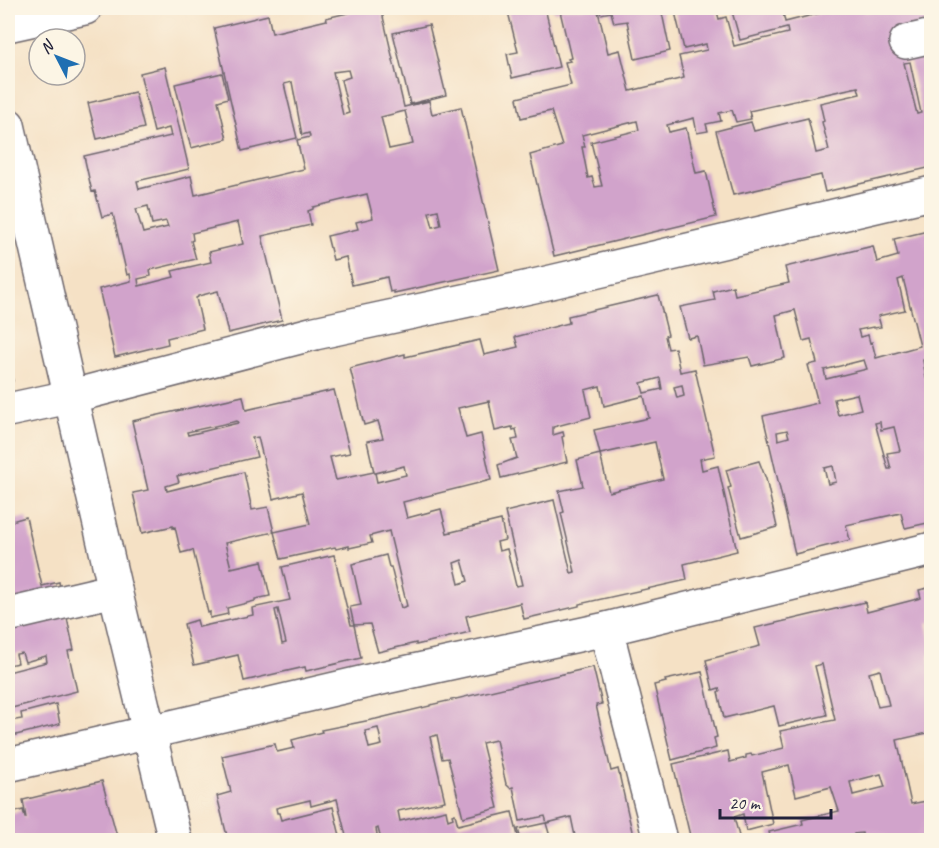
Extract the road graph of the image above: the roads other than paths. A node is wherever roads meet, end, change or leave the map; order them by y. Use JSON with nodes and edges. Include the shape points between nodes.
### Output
{"nodes":[{"id":1,"x":85,"y":8,"type":"edge"},
{"id":2,"x":8,"y":25,"type":"edge"},
{"id":3,"x":8,"y":125,"type":"edge"},
{"id":4,"x":932,"y":193,"type":"edge"},
{"id":5,"x":69,"y":397,"type":"junction"},
{"id":6,"x":8,"y":410,"type":"edge"},
{"id":7,"x":932,"y":549,"type":"edge"},
{"id":8,"x":115,"y":590,"type":"junction"},
{"id":9,"x":8,"y":615,"type":"edge"},
{"id":10,"x":606,"y":629,"type":"junction"},
{"id":11,"x":148,"y":731,"type":"junction"},
{"id":12,"x":8,"y":765,"type":"edge"},
{"id":13,"x":175,"y":840,"type":"edge"},
{"id":14,"x":660,"y":840,"type":"edge"}],
"edges":[{"from":1,"to":2,"type":"street"},
{"from":3,"to":5,"type":"street"},
{"from":4,"to":5,"type":"street","via":[[315,333]]},
{"from":5,"to":6,"type":"street"},
{"from":5,"to":8,"type":"street"},
{"from":7,"to":10,"type":"street"},
{"from":8,"to":9,"type":"street"},
{"from":8,"to":11,"type":"street"},
{"from":10,"to":11,"type":"street"},
{"from":10,"to":14,"type":"street"},
{"from":11,"to":12,"type":"street"},
{"from":11,"to":13,"type":"street"}]}
